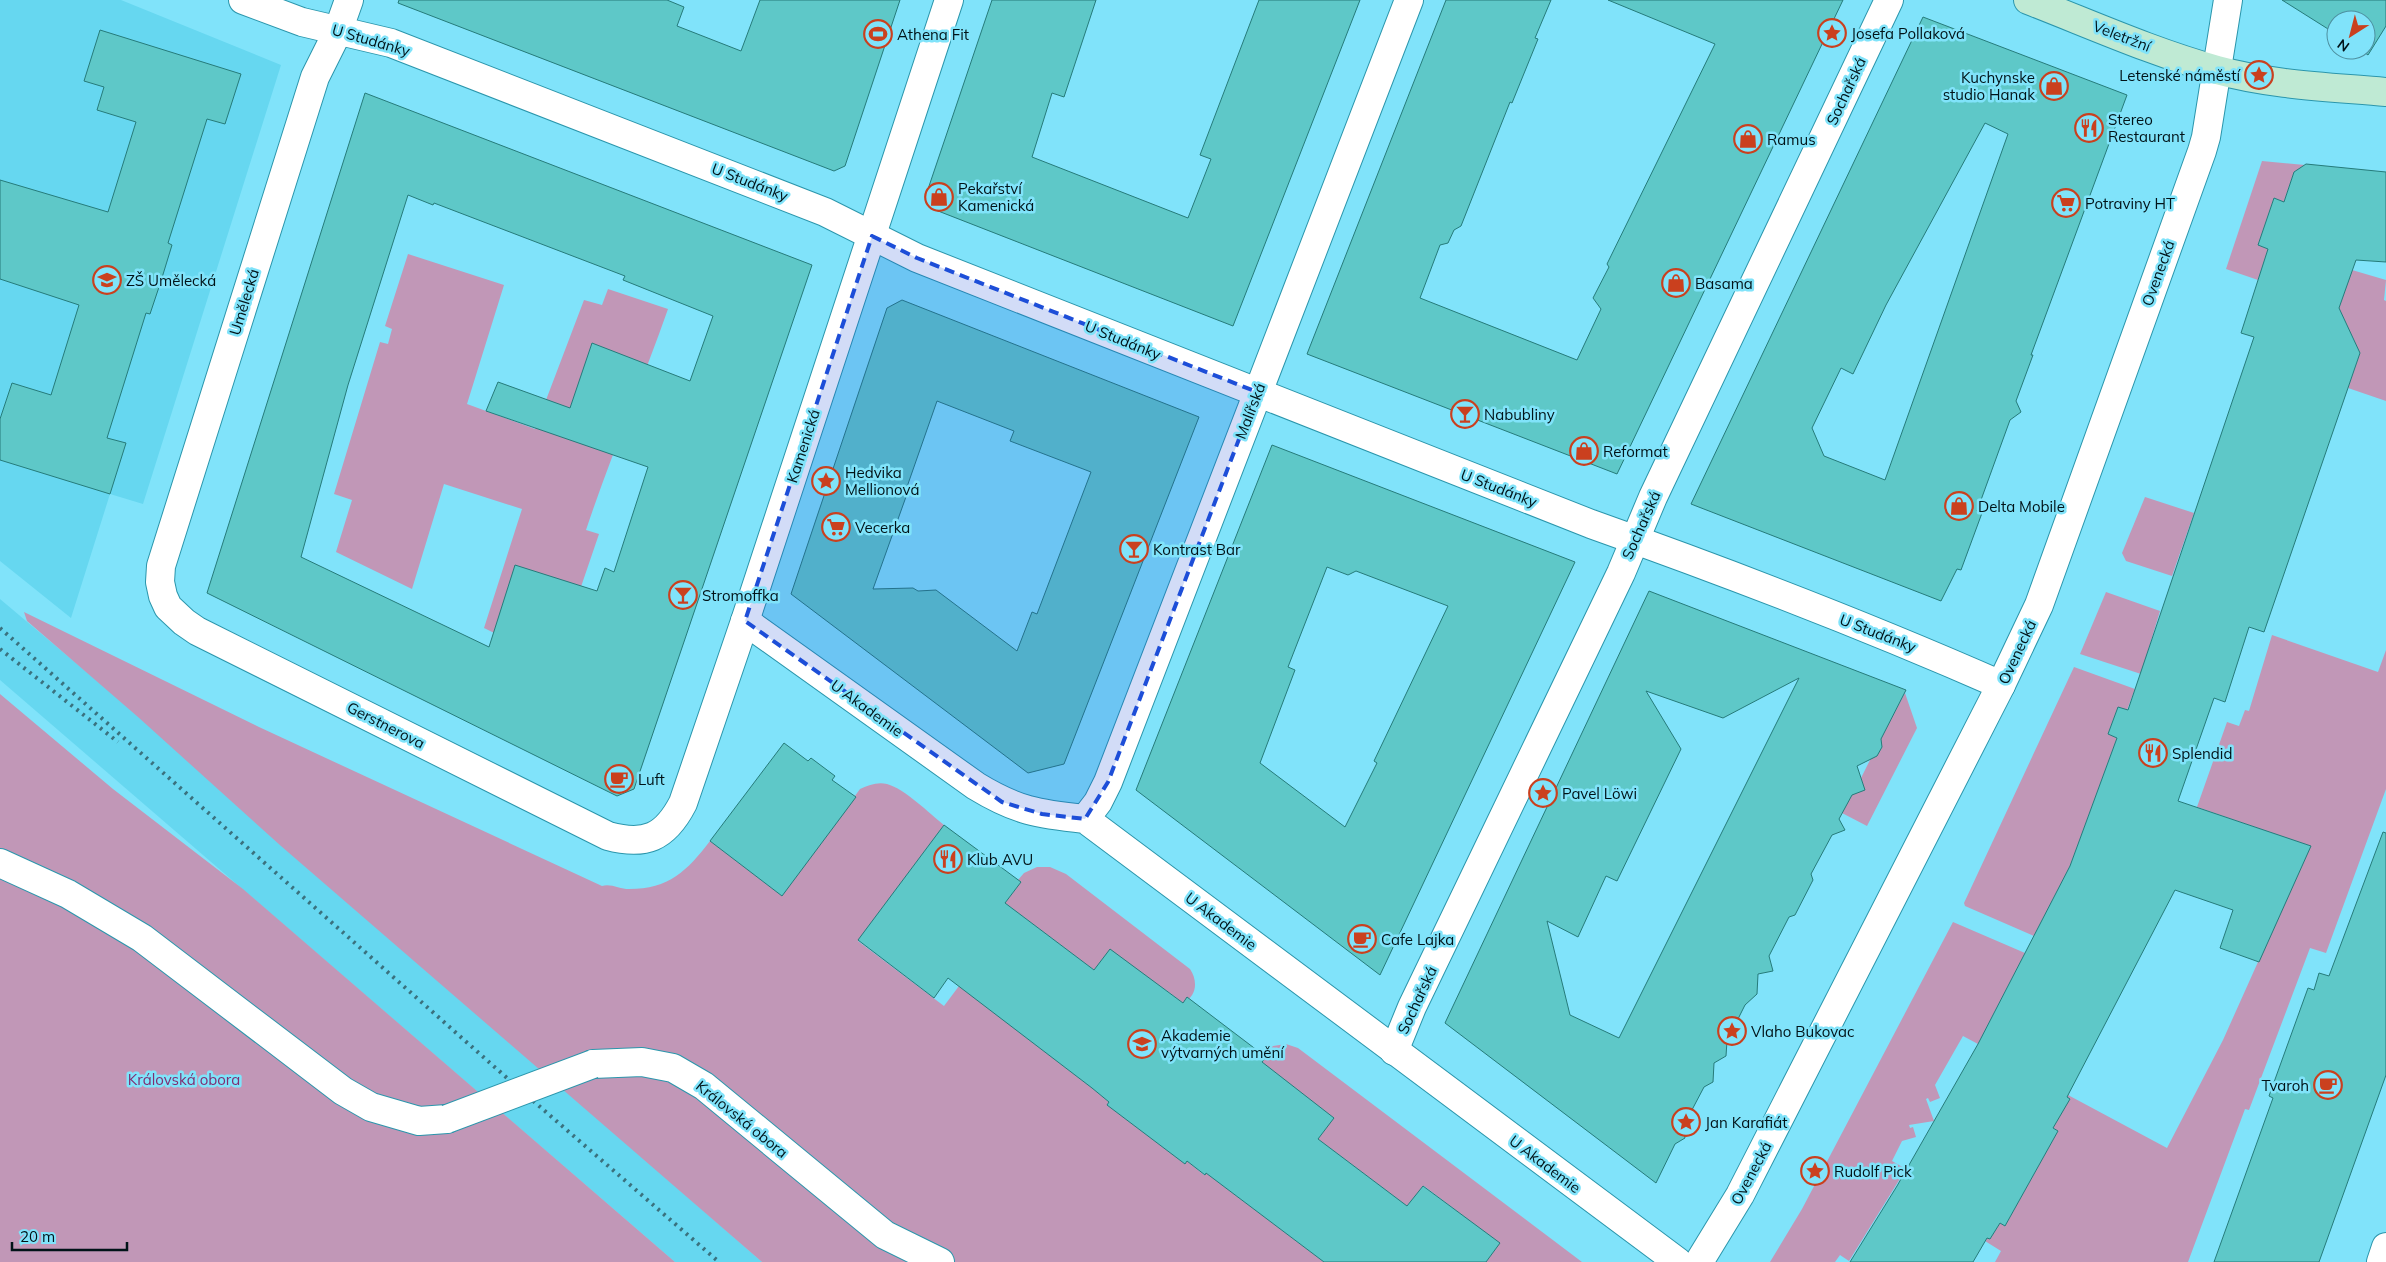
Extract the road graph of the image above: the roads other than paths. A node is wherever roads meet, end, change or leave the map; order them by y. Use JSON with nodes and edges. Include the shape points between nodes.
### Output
{"nodes":[{"id":1,"x":243,"y":0,"type":"edge"},
{"id":2,"x":349,"y":0,"type":"edge"},
{"id":3,"x":949,"y":0,"type":"edge"},
{"id":4,"x":1409,"y":0,"type":"edge"},
{"id":5,"x":1889,"y":0,"type":"edge"},
{"id":6,"x":2028,"y":0,"type":"edge"},
{"id":7,"x":2228,"y":0,"type":"edge"},
{"id":8,"x":338,"y":30,"type":"junction"},
{"id":9,"x":2218,"y":70,"type":"junction"},
{"id":10,"x":2386,"y":92,"type":"edge"},
{"id":11,"x":872,"y":236,"type":"junction"},
{"id":12,"x":1258,"y":392,"type":"junction"},
{"id":13,"x":1634,"y":539,"type":"junction"},
{"id":14,"x":168,"y":607,"type":"joint"},
{"id":15,"x":745,"y":621,"type":"junction"},
{"id":16,"x":2002,"y":684,"type":"junction"},
{"id":17,"x":1085,"y":819,"type":"junction"},
{"id":18,"x":608,"y":836,"type":"joint"},
{"id":19,"x":0,"y":863,"type":"edge"},
{"id":20,"x":1394,"y":1051,"type":"junction"},
{"id":21,"x":2386,"y":1248,"type":"edge"},
{"id":22,"x":940,"y":1262,"type":"edge"},
{"id":23,"x":1678,"y":1262,"type":"edge"},
{"id":24,"x":1699,"y":1262,"type":"edge"},
{"id":25,"x":2381,"y":1262,"type":"edge"}],
"edges":[{"from":1,"to":8,"type":"street","name":"U Studánky","via":[[302,22]]},
{"from":2,"to":8,"type":"street","name":"Umělecká"},
{"from":3,"to":11,"type":"street","name":"Kamenická"},
{"from":4,"to":12,"type":"street","name":"Malířská"},
{"from":5,"to":13,"type":"street","name":"Sochařská"},
{"from":6,"to":9,"type":"main road","name":"Veletržní"},
{"from":7,"to":9,"type":"street","name":"Ovenecká"},
{"from":8,"to":11,"type":"street","name":"U Studánky","via":[[391,43],[826,212]]},
{"from":8,"to":14,"type":"street","name":"Umělecká","via":[[314,77],[161,566],[160,582]]},
{"from":9,"to":10,"type":"main road","via":[[2284,83]]},
{"from":9,"to":16,"type":"street","name":"Ovenecká","via":[[2202,151],[2039,605]]},
{"from":11,"to":12,"type":"street","name":"U Studánky","via":[[916,258]]},
{"from":11,"to":15,"type":"street","name":"Kamenická"},
{"from":12,"to":13,"type":"street","name":"U Studánky"},
{"from":12,"to":17,"type":"street","name":"Malířská","via":[[1108,782]]},
{"from":13,"to":16,"type":"street","name":"U Studánky"},
{"from":13,"to":20,"type":"street","name":"Sochařská","via":[[1621,573],[1412,1007]]},
{"from":14,"to":18,"type":"street","name":"Gerstnerova","via":[[197,630]]},
{"from":15,"to":17,"type":"street","name":"U Akademie","via":[[1002,802],[1042,814]]},
{"from":15,"to":18,"type":"street","name":"Kamenická","via":[[674,820],[663,830],[639,841]]},
{"from":16,"to":24,"type":"street","name":"Ovenecká","via":[[1740,1195]]},
{"from":17,"to":20,"type":"street","name":"U Akademie"},
{"from":19,"to":22,"type":"street","name":"Královská obora","bridge":true,"via":[[68,894],[142,938],[335,1086],[371,1108],[419,1121],[447,1119],[593,1064],[642,1062],[673,1068],[704,1086],[885,1235]]},
{"from":20,"to":23,"type":"street","name":"U Akademie"},
{"from":21,"to":25,"type":"street"}]}
